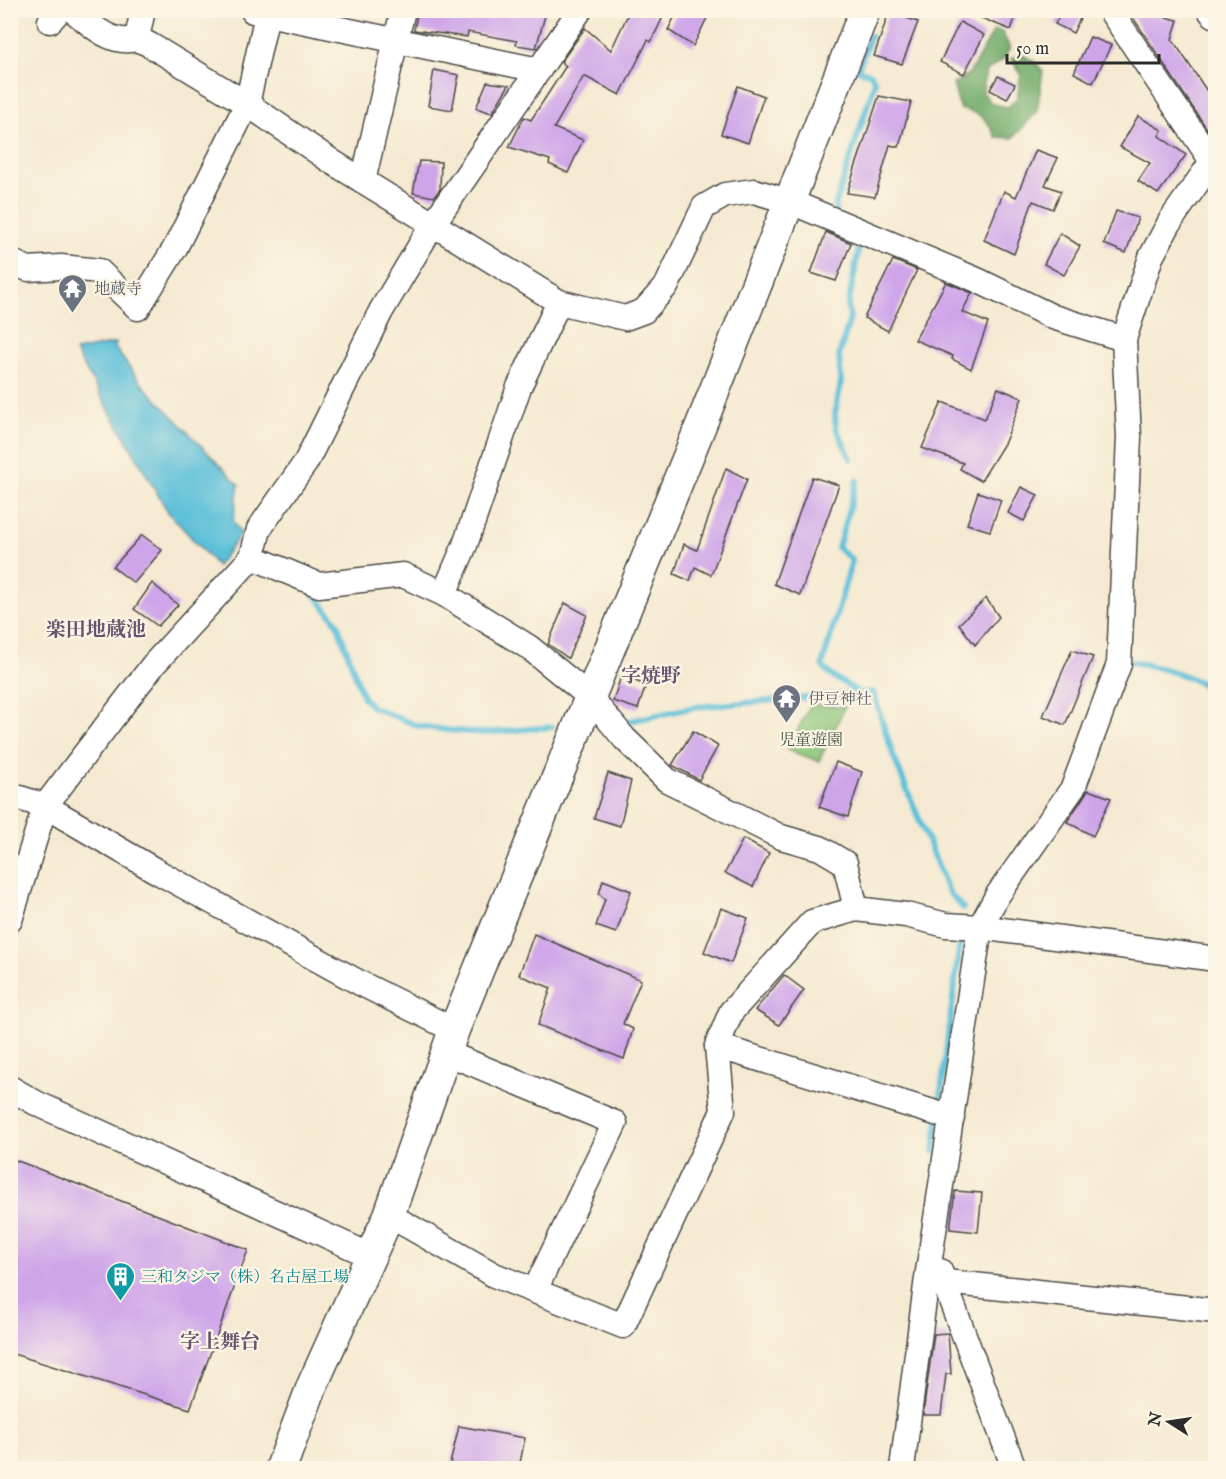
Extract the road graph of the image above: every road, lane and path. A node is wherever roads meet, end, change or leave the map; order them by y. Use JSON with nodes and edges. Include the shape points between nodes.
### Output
{"nodes":[{"id":1,"x":143,"y":10,"type":"edge"},
{"id":2,"x":403,"y":10,"type":"edge"},
{"id":3,"x":580,"y":10,"type":"edge"},
{"id":4,"x":865,"y":10,"type":"edge"},
{"id":5,"x":1110,"y":10,"type":"edge"},
{"id":6,"x":263,"y":12,"type":"edge"},
{"id":7,"x":61,"y":14,"type":"edge"},
{"id":8,"x":137,"y":38,"type":"junction"},
{"id":9,"x":396,"y":39,"type":"junction"},
{"id":10,"x":539,"y":70,"type":"junction"},
{"id":11,"x":247,"y":104,"type":"junction"},
{"id":12,"x":1214,"y":161,"type":"edge"},
{"id":13,"x":363,"y":181,"type":"junction"},
{"id":14,"x":791,"y":202,"type":"junction"},
{"id":15,"x":433,"y":224,"type":"junction"},
{"id":16,"x":10,"y":261,"type":"edge"},
{"id":17,"x":560,"y":302,"type":"junction"},
{"id":18,"x":1124,"y":339,"type":"junction"},
{"id":19,"x":252,"y":557,"type":"junction"},
{"id":20,"x":444,"y":594,"type":"junction"},
{"id":21,"x":590,"y":697,"type":"junction"},
{"id":22,"x":10,"y":795,"type":"edge"},
{"id":23,"x":45,"y":806,"type":"junction"},
{"id":24,"x":856,"y":909,"type":"junction"},
{"id":25,"x":10,"y":920,"type":"edge"},
{"id":26,"x":980,"y":927,"type":"junction"},
{"id":27,"x":1215,"y":958,"type":"edge"},
{"id":28,"x":451,"y":1041,"type":"junction"},
{"id":29,"x":717,"y":1046,"type":"junction"},
{"id":30,"x":10,"y":1088,"type":"edge"},
{"id":31,"x":952,"y":1118,"type":"junction"},
{"id":32,"x":389,"y":1215,"type":"junction"},
{"id":33,"x":371,"y":1256,"type":"junction"},
{"id":34,"x":932,"y":1256,"type":"junction"},
{"id":35,"x":946,"y":1282,"type":"junction"},
{"id":36,"x":536,"y":1290,"type":"junction"},
{"id":37,"x":1215,"y":1311,"type":"edge"},
{"id":38,"x":281,"y":1468,"type":"edge"},
{"id":39,"x":902,"y":1468,"type":"edge"},
{"id":40,"x":1014,"y":1468,"type":"edge"}],
"edges":[{"from":1,"to":8,"type":"street"},
{"from":2,"to":9,"type":"street"},
{"from":3,"to":10,"type":"street"},
{"from":4,"to":14,"type":"street"},
{"from":5,"to":12,"type":"street"},
{"from":6,"to":9,"type":"street"},
{"from":6,"to":11,"type":"street"},
{"from":7,"to":8,"type":"street","via":[[119,40]]},
{"from":8,"to":11,"type":"street"},
{"from":9,"to":10,"type":"street"},
{"from":9,"to":13,"type":"street"},
{"from":10,"to":15,"type":"street"},
{"from":11,"to":13,"type":"street"},
{"from":11,"to":16,"type":"street","via":[[175,248],[138,308],[99,271],[28,269]]},
{"from":12,"to":18,"type":"street","via":[[1171,220],[1151,257]]},
{"from":13,"to":15,"type":"street"},
{"from":14,"to":17,"type":"street","via":[[747,192],[725,195],[704,207],[667,285],[644,311],[625,318]]},
{"from":14,"to":18,"type":"street","via":[[977,280],[1053,317]]},
{"from":14,"to":21,"type":"street"},
{"from":15,"to":17,"type":"street"},
{"from":15,"to":19,"type":"street","via":[[381,311],[306,462],[259,529]]},
{"from":17,"to":20,"type":"street","via":[[519,387],[465,545]]},
{"from":18,"to":26,"type":"street","via":[[1129,437],[1119,664],[1073,788]]},
{"from":19,"to":20,"type":"street","via":[[319,585],[403,576]]},
{"from":19,"to":23,"type":"street","via":[[154,664]]},
{"from":20,"to":21,"type":"street","via":[[530,648]]},
{"from":21,"to":24,"type":"street","via":[[667,780],[781,837],[820,848],[845,863]]},
{"from":21,"to":28,"type":"street"},
{"from":22,"to":23,"type":"street"},
{"from":23,"to":25,"type":"street"},
{"from":23,"to":28,"type":"street"},
{"from":24,"to":26,"type":"street"},
{"from":24,"to":29,"type":"street","via":[[812,922],[731,1012]]},
{"from":26,"to":27,"type":"street"},
{"from":26,"to":31,"type":"street","via":[[968,987]]},
{"from":28,"to":32,"type":"street"},
{"from":28,"to":36,"type":"street","via":[[615,1123]]},
{"from":29,"to":31,"type":"street"},
{"from":29,"to":36,"type":"street","via":[[723,1111],[623,1326]]},
{"from":30,"to":33,"type":"street"},
{"from":31,"to":34,"type":"street"},
{"from":32,"to":33,"type":"street"},
{"from":32,"to":36,"type":"street","via":[[495,1275]]},
{"from":33,"to":38,"type":"street","via":[[312,1386]]},
{"from":34,"to":35,"type":"street"},
{"from":34,"to":39,"type":"street"},
{"from":35,"to":37,"type":"street"},
{"from":35,"to":40,"type":"street"}]}
